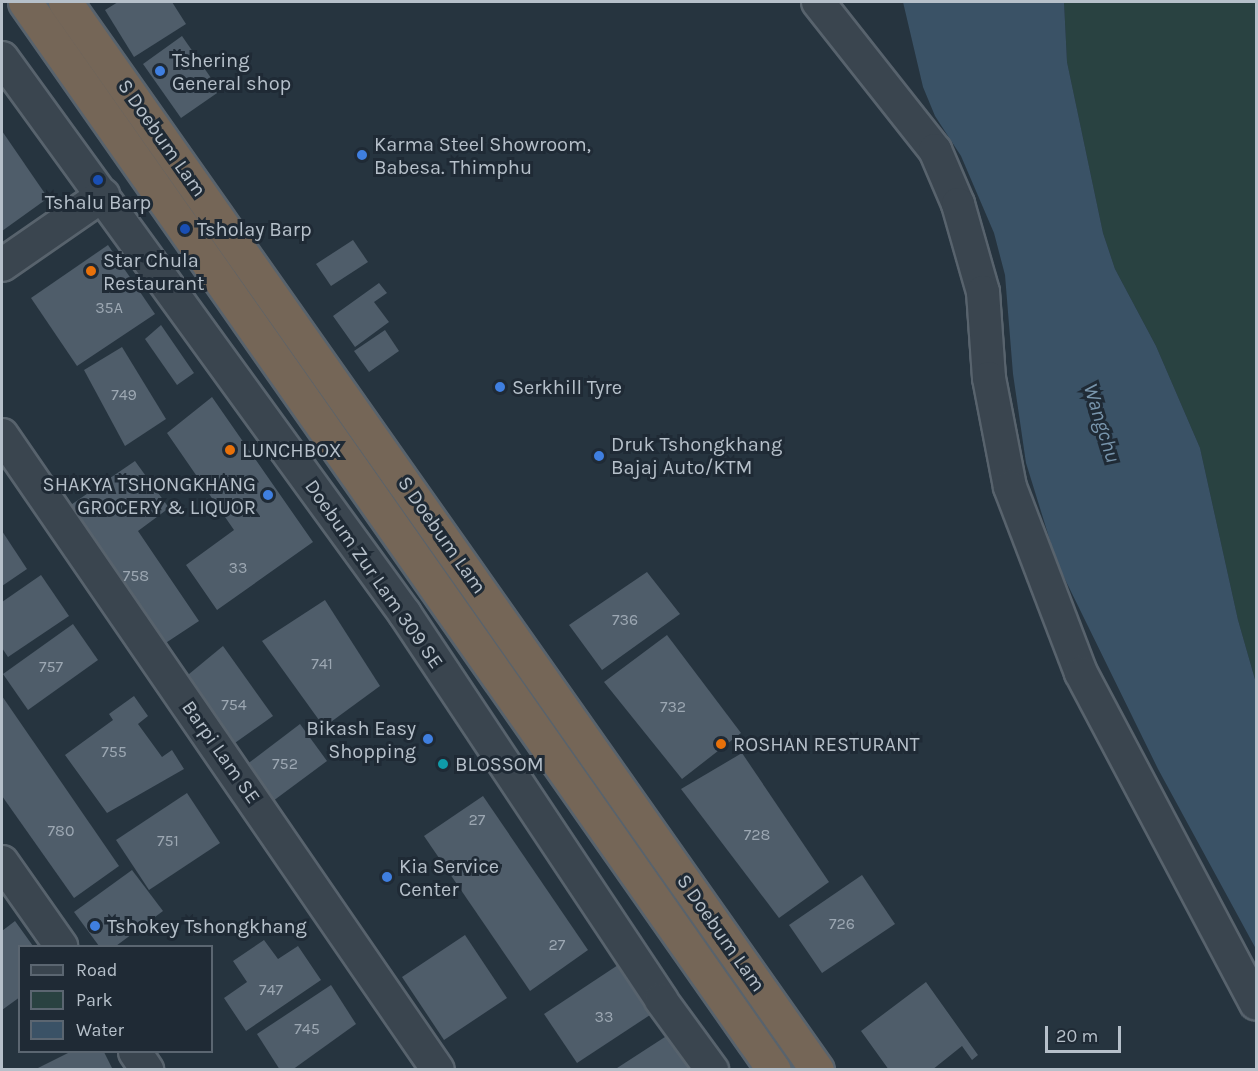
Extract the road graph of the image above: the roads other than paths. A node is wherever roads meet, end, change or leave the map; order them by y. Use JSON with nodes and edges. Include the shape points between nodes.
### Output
{"nodes":[{"id":1,"x":25,"y":2,"type":"edge"},
{"id":2,"x":65,"y":2,"type":"edge"},
{"id":3,"x":818,"y":2,"type":"edge"},
{"id":4,"x":2,"y":58,"type":"edge"},
{"id":5,"x":103,"y":195,"type":"junction"},
{"id":6,"x":2,"y":265,"type":"edge"},
{"id":7,"x":2,"y":435,"type":"edge"},
{"id":8,"x":2,"y":862,"type":"edge"},
{"id":9,"x":60,"y":945,"type":"edge"},
{"id":10,"x":1257,"y":1003,"type":"edge"},
{"id":11,"x":136,"y":1053,"type":"edge"},
{"id":12,"x":147,"y":1070,"type":"edge"},
{"id":13,"x":438,"y":1070,"type":"edge"},
{"id":14,"x":712,"y":1070,"type":"edge"},
{"id":15,"x":774,"y":1070,"type":"edge"},
{"id":16,"x":817,"y":1070,"type":"edge"}],
"edges":[{"from":1,"to":15,"type":"highway","name":"S Doebum Lam"},
{"from":2,"to":16,"type":"highway","name":"S Doebum Lam"},
{"from":3,"to":10,"type":"street","via":[[935,150],[958,204],[983,292],[989,378],[1010,488],[1081,673]]},
{"from":4,"to":5,"type":"street","name":"Doebum Zur Lam 309 SE"},
{"from":5,"to":6,"type":"street"},
{"from":5,"to":14,"type":"street","name":"Doebum Zur Lam 309 SE","via":[[405,614],[661,1000]]},
{"from":7,"to":13,"type":"street","name":"Barpi Lam SE"},
{"from":8,"to":9,"type":"street"},
{"from":11,"to":12,"type":"street"}]}
